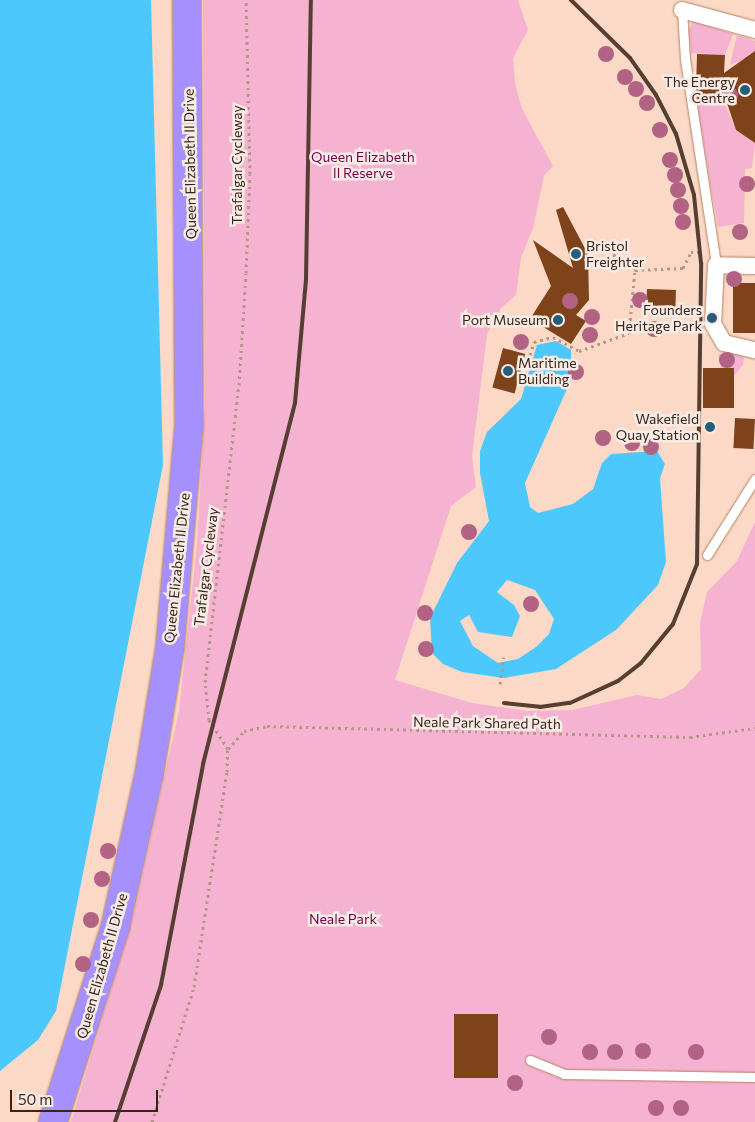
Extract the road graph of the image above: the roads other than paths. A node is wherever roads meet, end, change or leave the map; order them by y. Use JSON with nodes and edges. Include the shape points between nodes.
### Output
{"nodes":[{"id":1,"x":187,"y":0,"type":"edge"},
{"id":2,"x":682,"y":10,"type":"joint"},
{"id":3,"x":755,"y":30,"type":"edge"},
{"id":4,"x":716,"y":265,"type":"junction"},
{"id":5,"x":755,"y":266,"type":"edge"},
{"id":6,"x":755,"y":350,"type":"edge"},
{"id":7,"x":755,"y":479,"type":"edge"},
{"id":8,"x":707,"y":555,"type":"dead end"},
{"id":9,"x":530,"y":1060,"type":"dead end"},
{"id":10,"x":755,"y":1077,"type":"edge"},
{"id":11,"x":53,"y":1122,"type":"edge"}],
"edges":[{"from":1,"to":11,"type":"highway","name":"Queen Elizabeth II Drive","via":[[190,417],[170,647],[149,775],[117,919]]},
{"from":2,"to":3,"type":"street"},
{"from":2,"to":4,"type":"lane","via":[[685,59]]},
{"from":4,"to":5,"type":"street"},
{"from":4,"to":6,"type":"street","via":[[714,331],[724,343]]},
{"from":7,"to":8,"type":"lane"},
{"from":9,"to":10,"type":"lane","via":[[564,1074]]}]}
